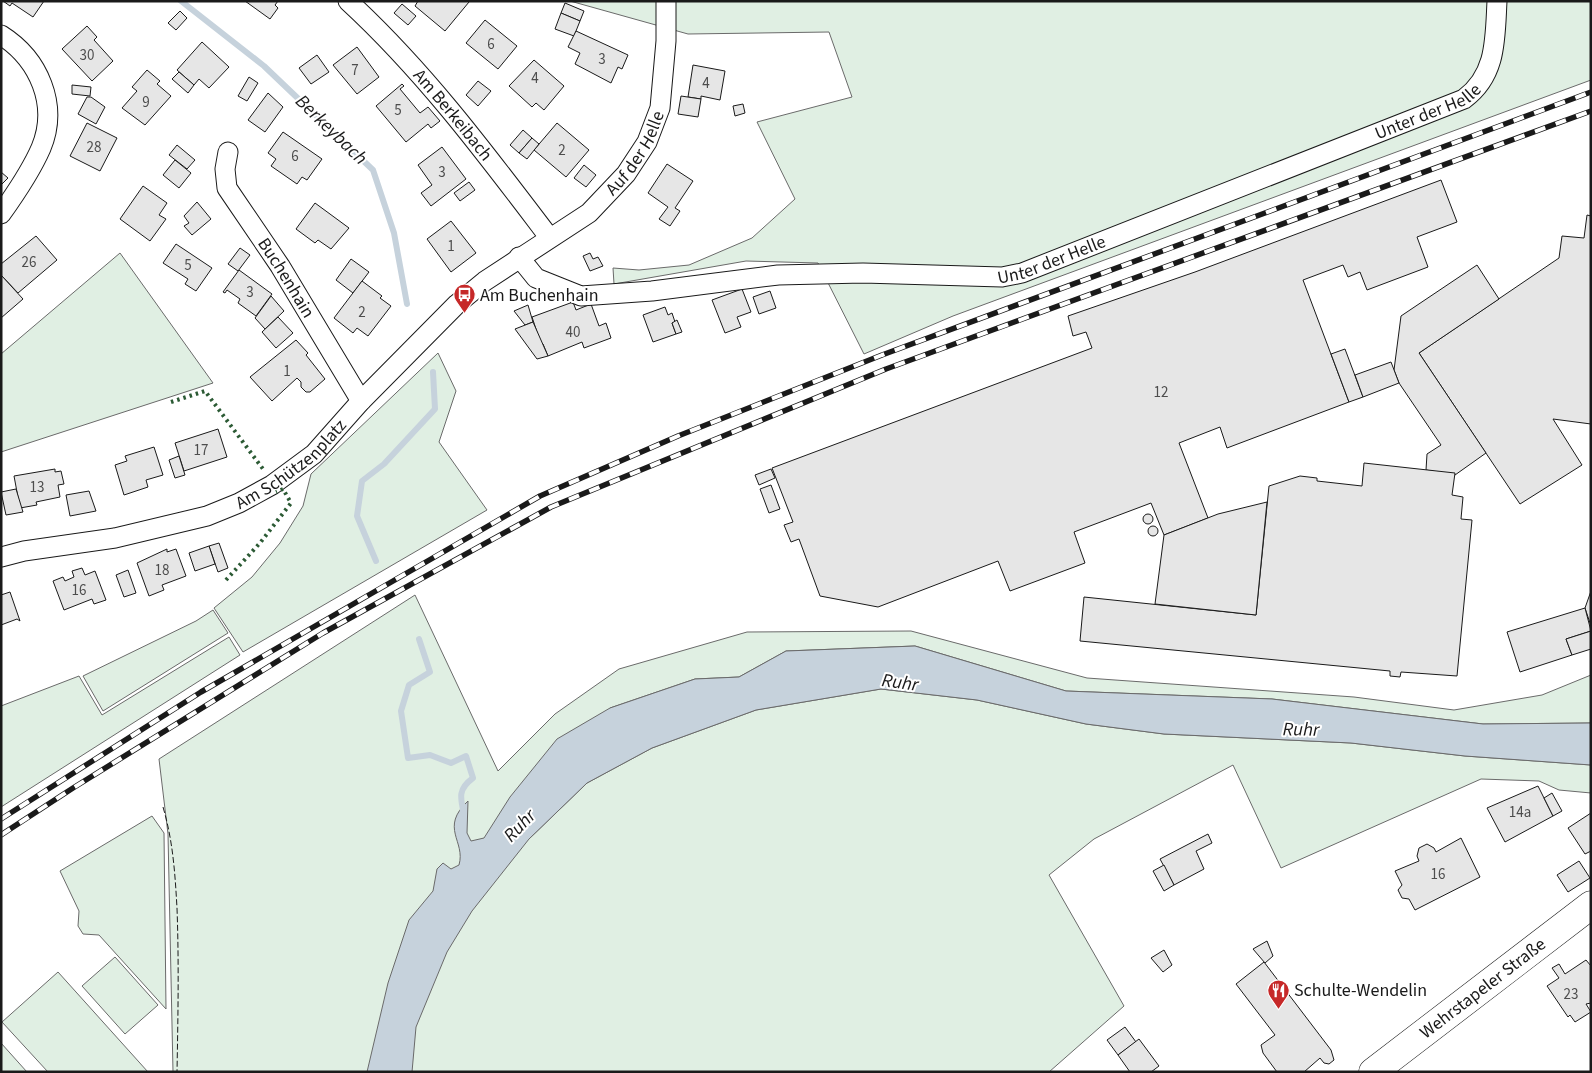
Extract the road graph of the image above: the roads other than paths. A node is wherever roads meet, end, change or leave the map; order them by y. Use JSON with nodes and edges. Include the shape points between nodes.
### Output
{"nodes":[{"id":1,"x":348,"y":1,"type":"edge"},
{"id":2,"x":666,"y":1,"type":"edge"},
{"id":3,"x":1497,"y":1,"type":"edge"},
{"id":4,"x":1,"y":35,"type":"edge"},
{"id":5,"x":228,"y":152,"type":"dead end"},
{"id":6,"x":1,"y":214,"type":"edge"},
{"id":7,"x":549,"y":237,"type":"junction"},
{"id":8,"x":519,"y":257,"type":"junction"},
{"id":9,"x":360,"y":401,"type":"junction"},
{"id":10,"x":1,"y":557,"type":"edge"},
{"id":11,"x":1591,"y":905,"type":"edge"},
{"id":12,"x":1373,"y":1072,"type":"edge"}],
"edges":[{"from":1,"to":7,"type":"street","name":"Am Berkeibach","via":[[432,86]]},
{"from":2,"to":7,"type":"street","name":"Auf der Helle","via":[[663,88],[660,108],[647,142],[626,174],[602,200],[588,213]]},
{"from":3,"to":8,"type":"street","name":"Unter der Helle","via":[[1498,27],[1490,66],[1478,86],[1464,98],[1022,273],[1002,277],[778,274],[652,291],[581,296],[536,278]]},
{"from":4,"to":6,"type":"street","via":[[33,64],[47,105],[42,146]]},
{"from":5,"to":9,"type":"street","name":"Buchenhain","via":[[225,169],[227,188],[280,266]]},
{"from":7,"to":8,"type":"street","name":"Auf der Helle"},
{"from":8,"to":9,"type":"street","name":"Am Schützenplatz","via":[[457,304]]},
{"from":9,"to":10,"type":"street","name":"Am Schützenplatz","via":[[314,454],[272,485],[239,503],[184,523]]},
{"from":11,"to":12,"type":"main road","name":"Wehrstapeler Straße"}]}
